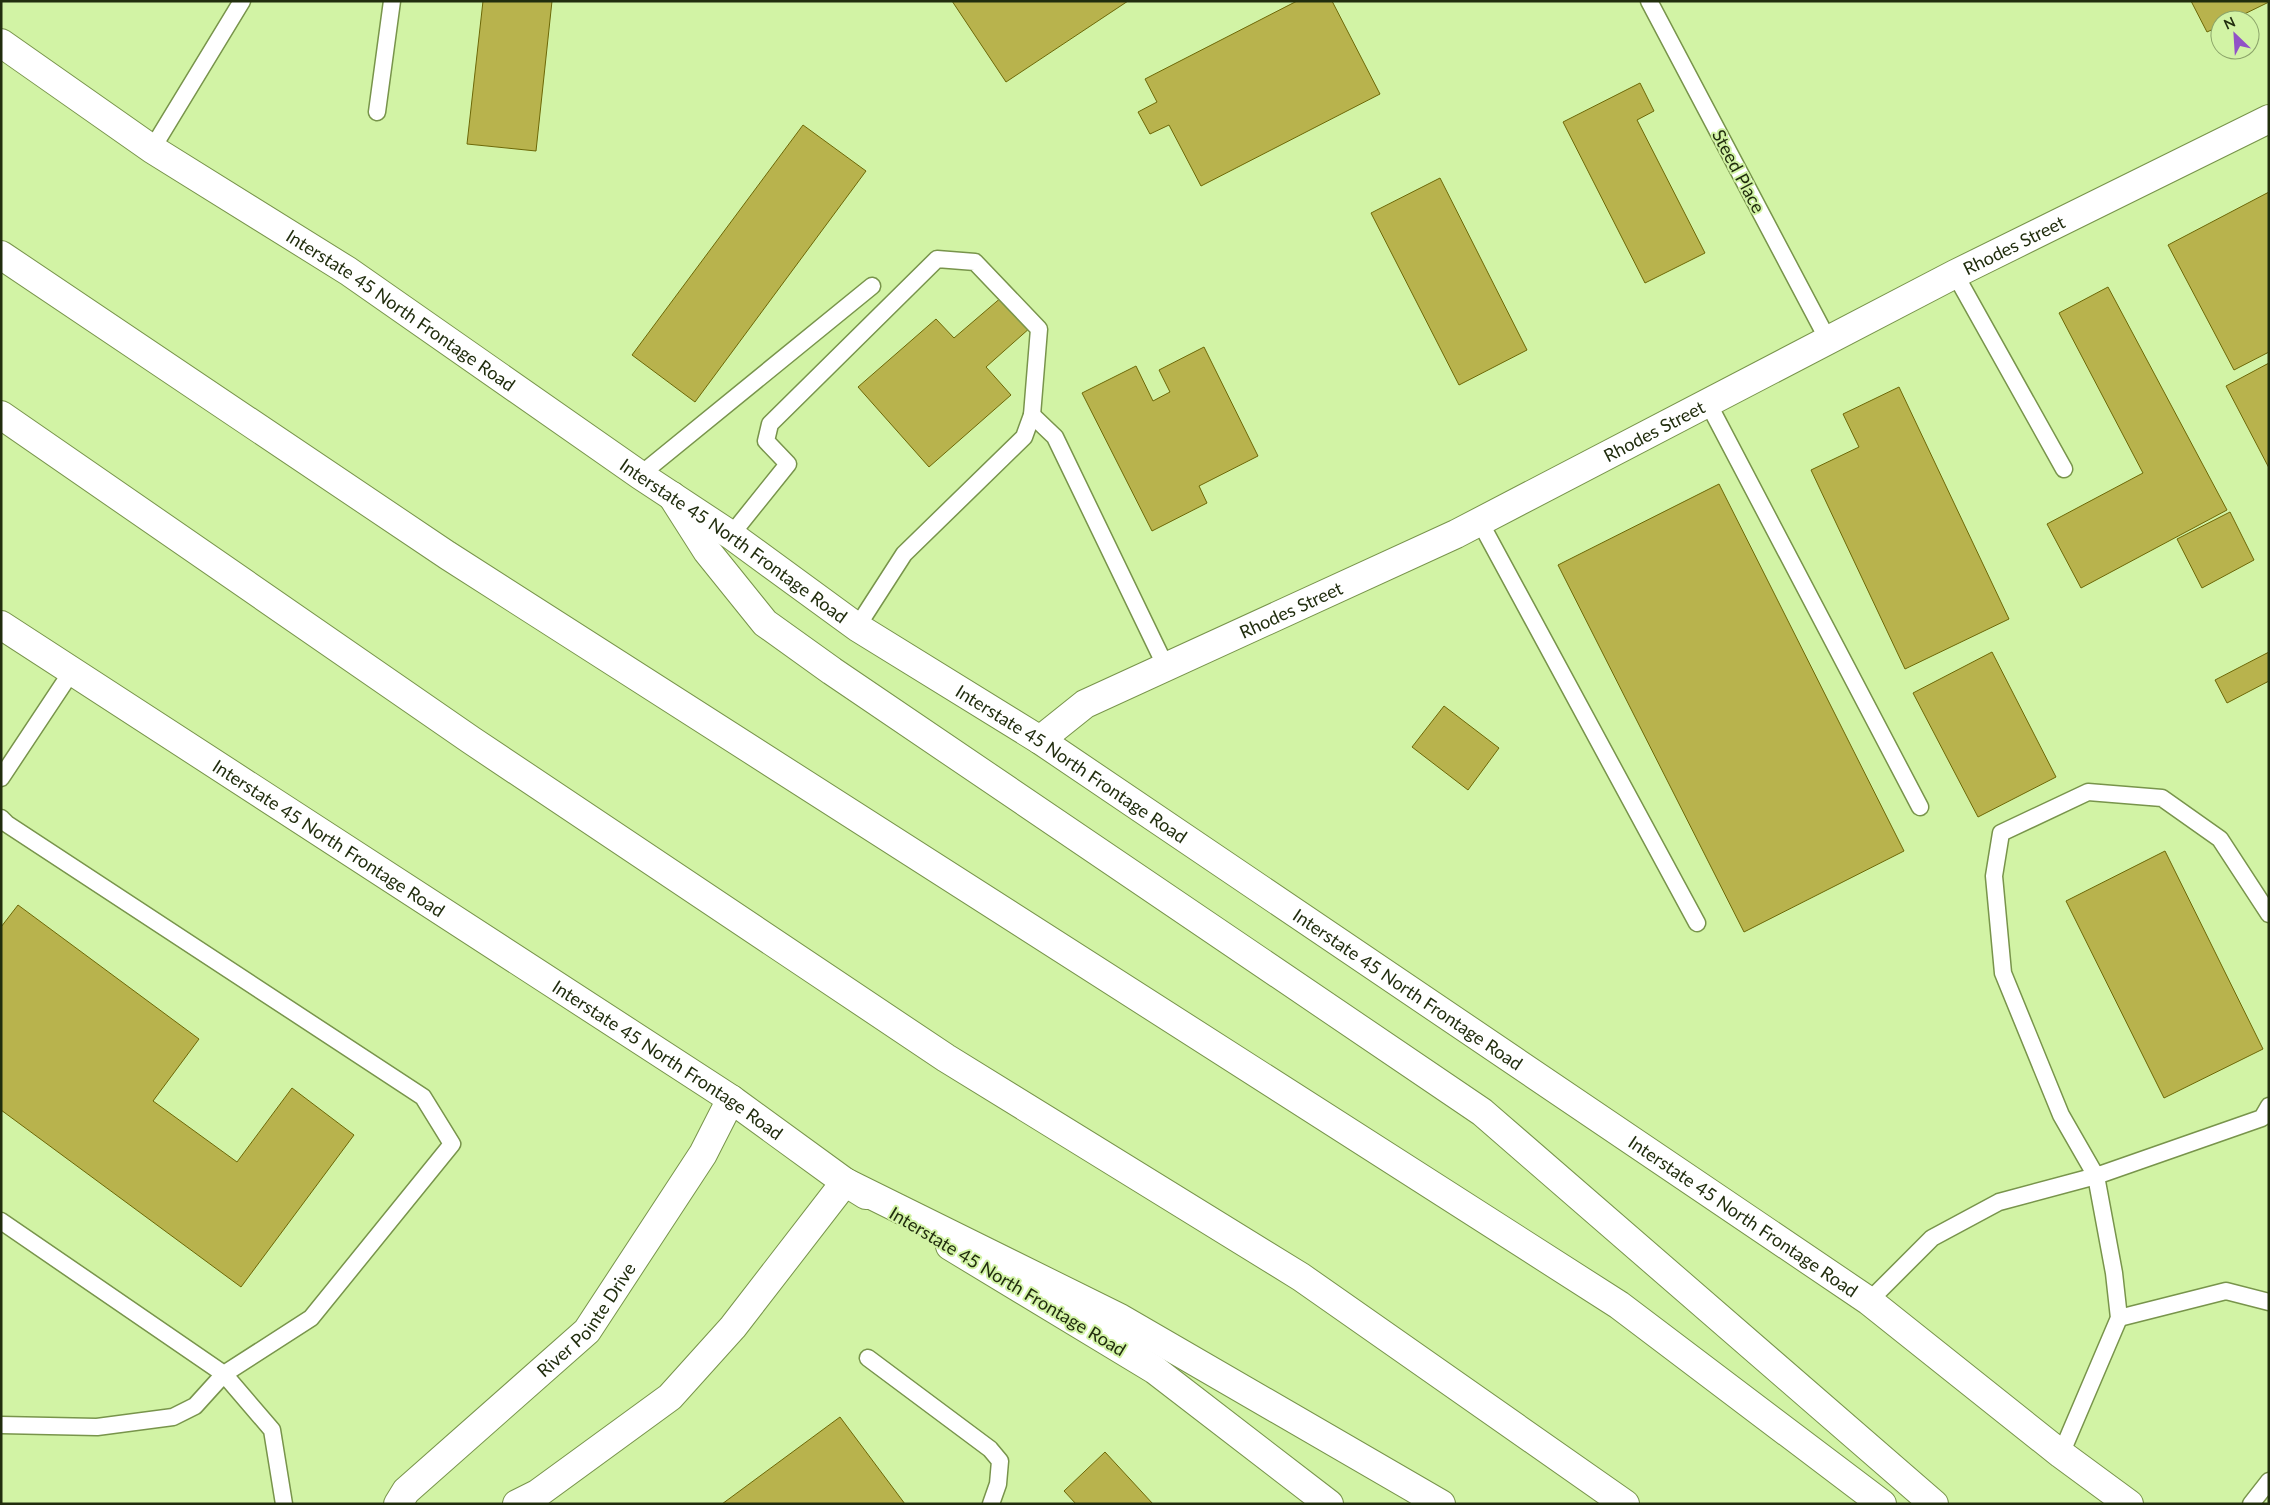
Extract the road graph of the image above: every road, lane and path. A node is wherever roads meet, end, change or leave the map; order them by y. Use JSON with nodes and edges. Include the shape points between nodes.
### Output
{"nodes":[{"id":1,"x":242,"y":1,"type":"edge"},
{"id":2,"x":392,"y":1,"type":"edge"},
{"id":3,"x":1649,"y":1,"type":"edge"},
{"id":4,"x":1,"y":43,"type":"edge"},
{"id":5,"x":377,"y":112,"type":"dead end"},
{"id":6,"x":2269,"y":119,"type":"edge"},
{"id":7,"x":152,"y":149,"type":"junction"},
{"id":8,"x":1,"y":255,"type":"edge"},
{"id":9,"x":1955,"y":274,"type":"junction"},
{"id":10,"x":872,"y":286,"type":"dead end"},
{"id":11,"x":1828,"y":340,"type":"junction"},
{"id":12,"x":1708,"y":403,"type":"junction"},
{"id":13,"x":1,"y":415,"type":"edge"},
{"id":14,"x":1032,"y":415,"type":"junction"},
{"id":15,"x":2064,"y":469,"type":"dead end"},
{"id":16,"x":640,"y":475,"type":"junction"},
{"id":17,"x":672,"y":496,"type":"junction"},
{"id":18,"x":1480,"y":522,"type":"junction"},
{"id":19,"x":731,"y":535,"type":"junction"},
{"id":20,"x":1,"y":625,"type":"edge"},
{"id":21,"x":857,"y":627,"type":"junction"},
{"id":22,"x":1166,"y":666,"type":"junction"},
{"id":23,"x":72,"y":671,"type":"junction"},
{"id":24,"x":1040,"y":740,"type":"junction"},
{"id":25,"x":1,"y":778,"type":"edge"},
{"id":26,"x":1920,"y":807,"type":"dead end"},
{"id":27,"x":1,"y":818,"type":"edge"},
{"id":28,"x":2269,"y":914,"type":"edge"},
{"id":29,"x":1697,"y":923,"type":"dead end"},
{"id":30,"x":730,"y":1099,"type":"junction"},
{"id":31,"x":2269,"y":1106,"type":"edge"},
{"id":32,"x":2096,"y":1176,"type":"junction"},
{"id":33,"x":845,"y":1182,"type":"junction"},
{"id":34,"x":1,"y":1221,"type":"edge"},
{"id":35,"x":1869,"y":1301,"type":"junction"},
{"id":36,"x":2269,"y":1302,"type":"edge"},
{"id":37,"x":2119,"y":1318,"type":"junction"},
{"id":38,"x":868,"y":1358,"type":"dead end"},
{"id":39,"x":224,"y":1374,"type":"junction"},
{"id":40,"x":1,"y":1425,"type":"edge"},
{"id":41,"x":2061,"y":1454,"type":"junction"},
{"id":42,"x":2269,"y":1481,"type":"edge"},
{"id":43,"x":406,"y":1499,"type":"edge"},
{"id":44,"x":284,"y":1504,"type":"edge"},
{"id":45,"x":517,"y":1504,"type":"edge"},
{"id":46,"x":991,"y":1504,"type":"edge"},
{"id":47,"x":1329,"y":1504,"type":"edge"},
{"id":48,"x":1441,"y":1504,"type":"edge"},
{"id":49,"x":1624,"y":1504,"type":"edge"},
{"id":50,"x":1882,"y":1504,"type":"edge"},
{"id":51,"x":1934,"y":1504,"type":"edge"},
{"id":52,"x":2129,"y":1504,"type":"edge"},
{"id":53,"x":2251,"y":1504,"type":"edge"}],
"edges":[{"from":1,"to":7,"type":"lane"},
{"from":2,"to":5,"type":"lane"},
{"from":3,"to":11,"type":"lane","name":"Steed Place"},
{"from":4,"to":7,"type":"main road","name":"Interstate 45 North Frontage Road"},
{"from":6,"to":9,"type":"main road","name":"Rhodes Street"},
{"from":7,"to":16,"type":"main road","name":"Interstate 45 North Frontage Road","via":[[348,271]]},
{"from":8,"to":50,"type":"main road","via":[[447,555],[1619,1305]]},
{"from":9,"to":11,"type":"main road","name":"Rhodes Street"},
{"from":9,"to":15,"type":"lane"},
{"from":10,"to":16,"type":"lane"},
{"from":11,"to":12,"type":"main road","name":"Rhodes Street"},
{"from":12,"to":18,"type":"main road","name":"Rhodes Street"},
{"from":12,"to":26,"type":"lane"},
{"from":13,"to":49,"type":"main road","via":[[471,740],[946,1058],[1300,1277]]},
{"from":14,"to":19,"type":"lane","via":[[1039,329],[974,262],[937,259],[770,424],[766,441],[788,464]]},
{"from":14,"to":21,"type":"lane","via":[[1024,437],[904,554]]},
{"from":14,"to":22,"type":"lane","via":[[1055,437]]},
{"from":16,"to":17,"type":"main road","name":"Interstate 45 North Frontage Road"},
{"from":17,"to":19,"type":"main road","name":"Interstate 45 North Frontage Road"},
{"from":17,"to":51,"type":"main road","via":[[708,551],[765,623],[1482,1112]]},
{"from":18,"to":22,"type":"main road","name":"Rhodes Street"},
{"from":18,"to":29,"type":"lane"},
{"from":19,"to":21,"type":"main road","name":"Interstate 45 North Frontage Road"},
{"from":20,"to":23,"type":"main road","name":"Interstate 45 North Frontage Road"},
{"from":21,"to":24,"type":"main road","name":"Interstate 45 North Frontage Road"},
{"from":22,"to":24,"type":"main road","name":"Rhodes Street","via":[[1085,704]]},
{"from":23,"to":25,"type":"lane"},
{"from":23,"to":30,"type":"main road","name":"Interstate 45 North Frontage Road"},
{"from":24,"to":35,"type":"main road","name":"Interstate 45 North Frontage Road"},
{"from":27,"to":39,"type":"lane","via":[[423,1097],[452,1144],[312,1318]]},
{"from":28,"to":32,"type":"lane","via":[[2220,839],[2162,798],[2088,792],[2001,833],[1994,876],[2003,972],[2061,1116]]},
{"from":30,"to":33,"type":"main road","name":"Interstate 45 North Frontage Road"},
{"from":30,"to":43,"type":"main road","name":"River Pointe Drive","via":[[703,1154],[587,1331]]},
{"from":31,"to":32,"type":"lane","via":[[2262,1118]]},
{"from":32,"to":35,"type":"lane","via":[[1999,1202],[1932,1238]]},
{"from":32,"to":37,"type":"lane"},
{"from":33,"to":45,"type":"main road","via":[[733,1327],[670,1397],[537,1494]]},
{"from":33,"to":47,"type":"main road","name":"Interstate 45 North Frontage Road","via":[[1155,1370]]},
{"from":33,"to":48,"type":"main road","via":[[1120,1318]]},
{"from":34,"to":39,"type":"lane"},
{"from":35,"to":41,"type":"main road","name":"Interstate 45 North Frontage Road"},
{"from":36,"to":37,"type":"lane","via":[[2226,1292]]},
{"from":37,"to":41,"type":"lane"},
{"from":38,"to":46,"type":"lane","via":[[990,1449],[1000,1461],[998,1484]]},
{"from":39,"to":40,"type":"lane","via":[[195,1406],[173,1417],[97,1427]]},
{"from":39,"to":44,"type":"lane","via":[[272,1430]]},
{"from":41,"to":52,"type":"main road","name":"Interstate 45 North Frontage Road"},
{"from":42,"to":53,"type":"lane"}]}
